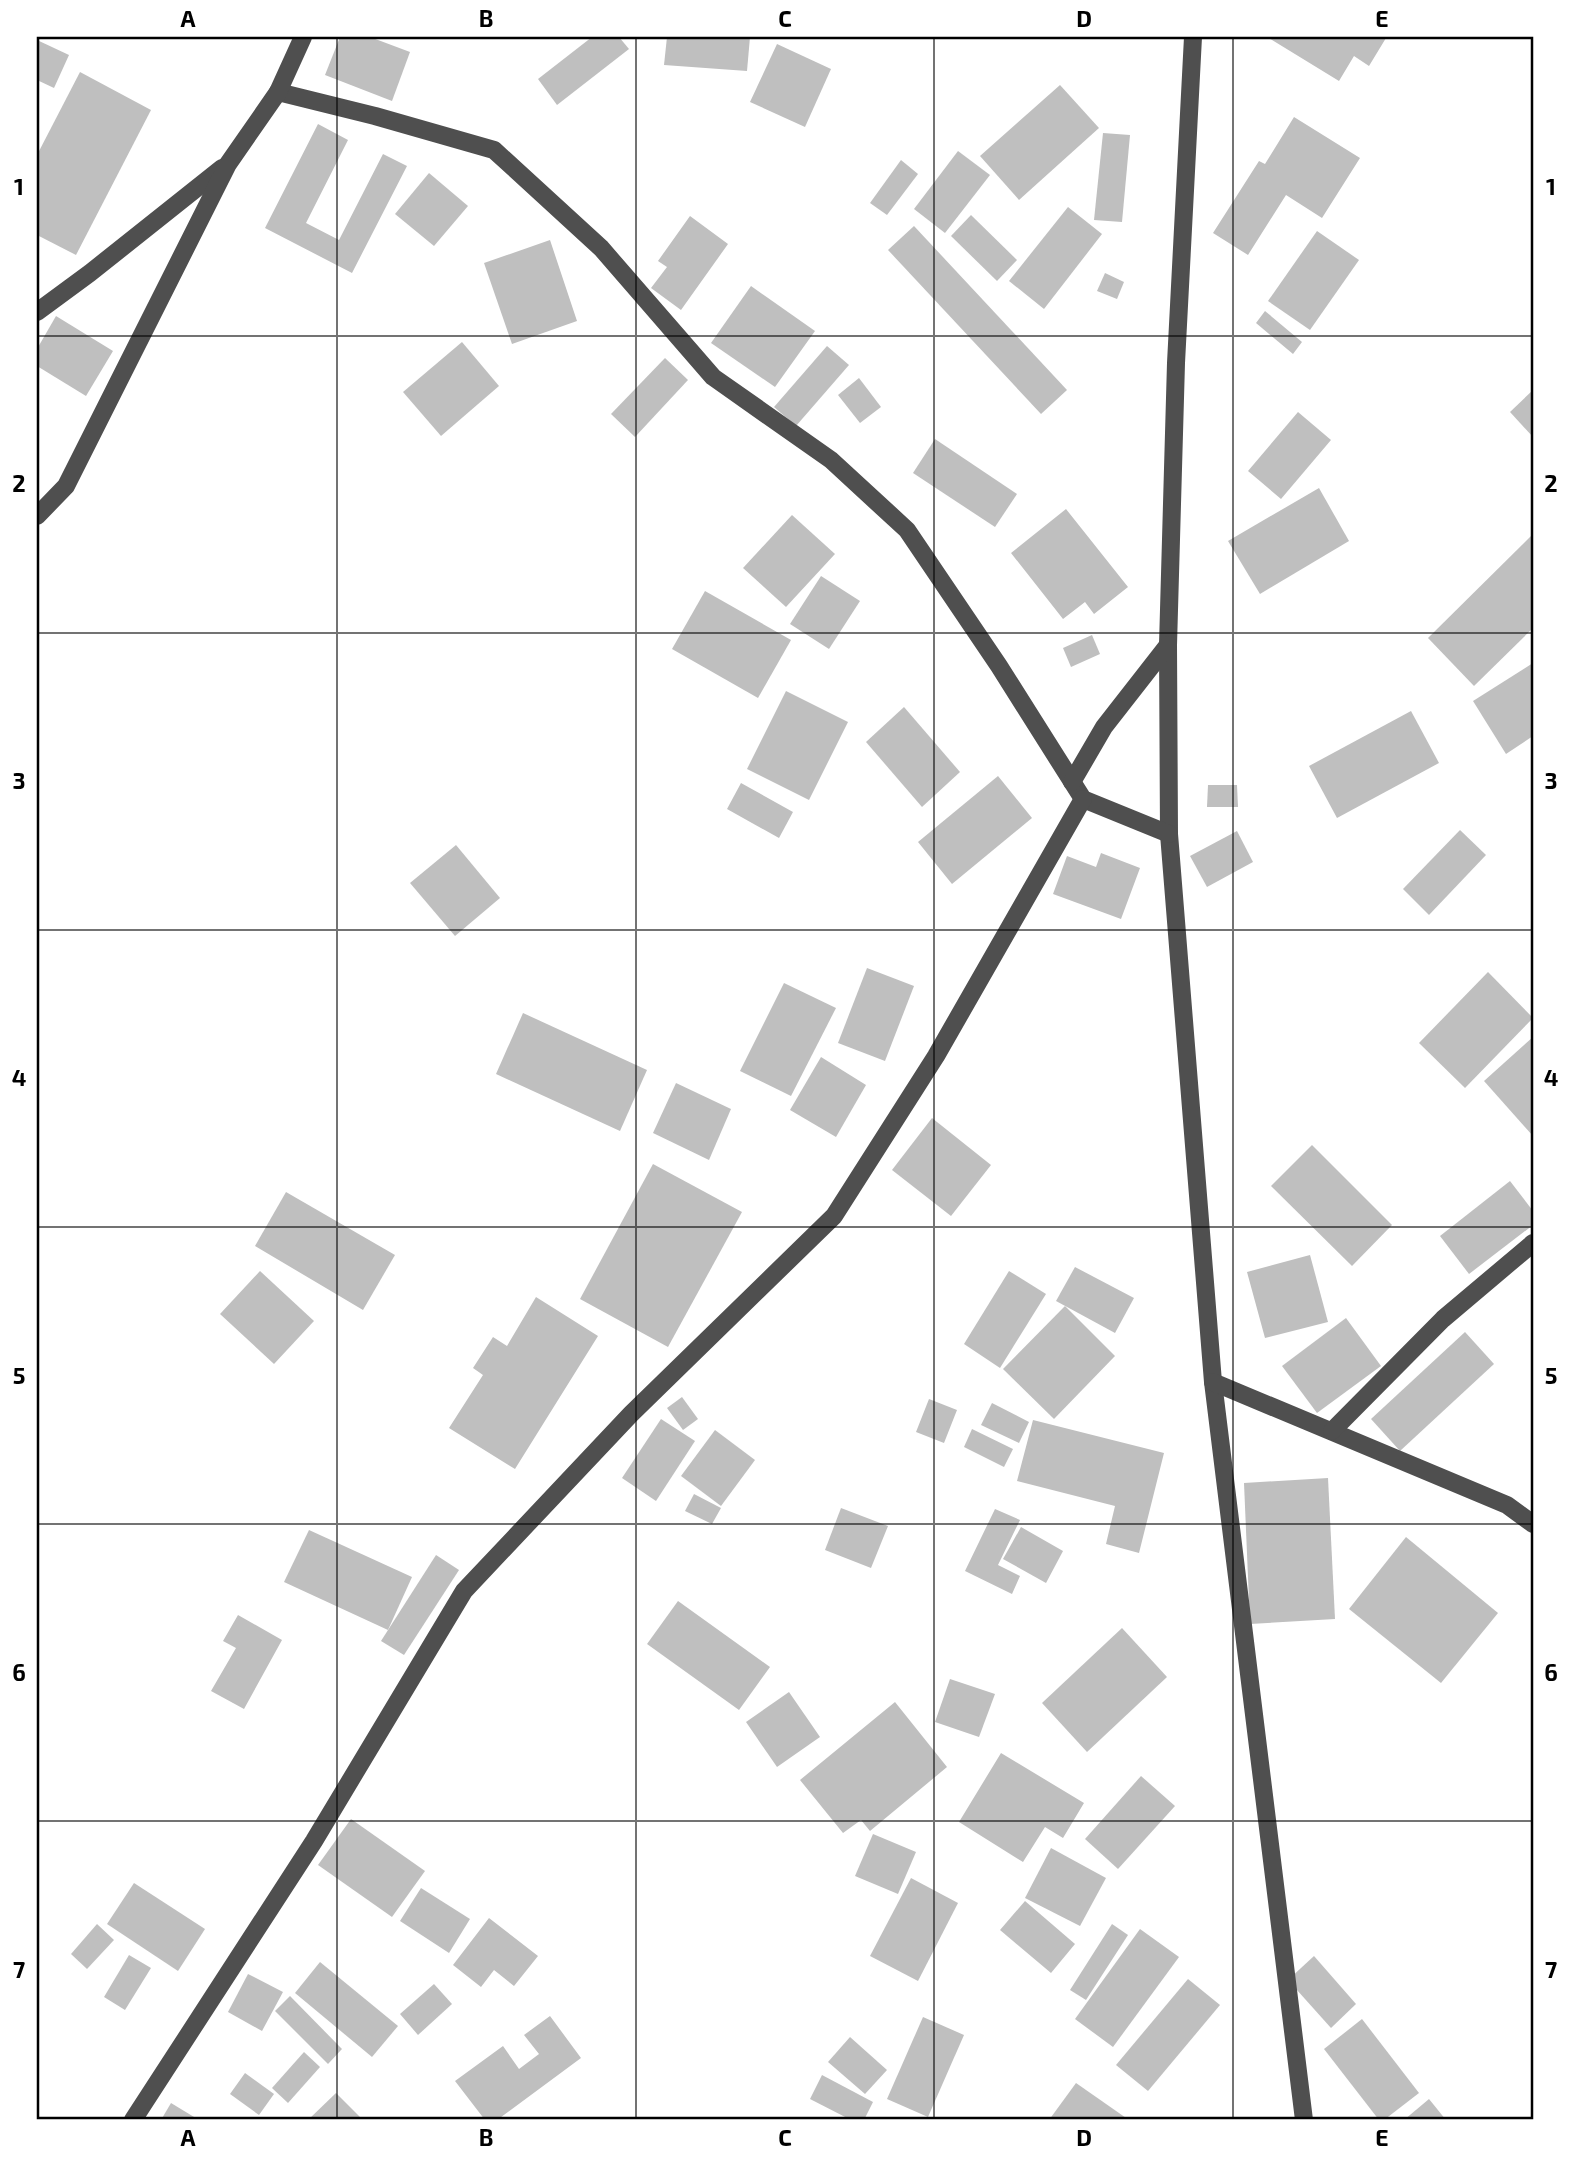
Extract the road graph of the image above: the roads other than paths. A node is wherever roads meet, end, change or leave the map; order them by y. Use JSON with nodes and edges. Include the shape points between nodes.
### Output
{"nodes":[{"id":1,"x":303,"y":37,"type":"edge"},
{"id":2,"x":1194,"y":37,"type":"edge"},
{"id":3,"x":278,"y":92,"type":"junction"},
{"id":4,"x":228,"y":164,"type":"junction"},
{"id":5,"x":37,"y":312,"type":"edge"},
{"id":6,"x":37,"y":516,"type":"edge"},
{"id":7,"x":1168,"y":645,"type":"junction"},
{"id":8,"x":1072,"y":782,"type":"junction"},
{"id":9,"x":1083,"y":799,"type":"junction"},
{"id":10,"x":1168,"y":834,"type":"junction"},
{"id":11,"x":1533,"y":1243,"type":"edge"},
{"id":12,"x":1213,"y":1382,"type":"junction"},
{"id":13,"x":1332,"y":1431,"type":"junction"},
{"id":14,"x":1533,"y":1524,"type":"edge"},
{"id":15,"x":133,"y":2120,"type":"edge"},
{"id":16,"x":1304,"y":2120,"type":"edge"}],
"edges":[{"from":1,"to":3,"type":"street"},
{"from":2,"to":7,"type":"street","via":[[1176,363]]},
{"from":3,"to":4,"type":"street"},
{"from":3,"to":8,"type":"street","via":[[494,150],[601,248],[713,377],[831,460],[907,530]]},
{"from":4,"to":5,"type":"street"},
{"from":4,"to":6,"type":"street","via":[[66,486]]},
{"from":7,"to":8,"type":"street","via":[[1104,727]]},
{"from":7,"to":10,"type":"street"},
{"from":8,"to":9,"type":"street"},
{"from":9,"to":10,"type":"street"},
{"from":9,"to":15,"type":"street","via":[[936,1056],[834,1216],[631,1414],[464,1591],[314,1841]]},
{"from":10,"to":12,"type":"street"},
{"from":11,"to":13,"type":"street","via":[[1443,1319]]},
{"from":12,"to":13,"type":"street"},
{"from":12,"to":16,"type":"street"},
{"from":13,"to":14,"type":"street","via":[[1507,1505]]}]}
